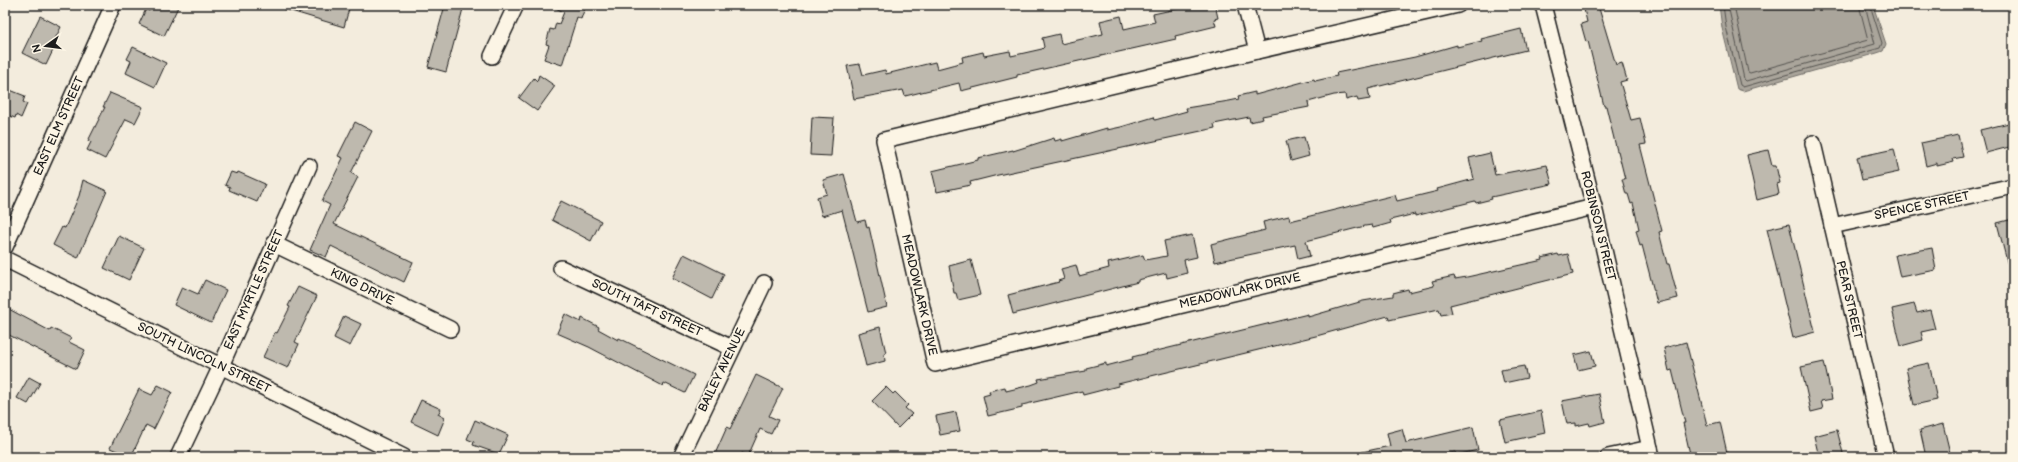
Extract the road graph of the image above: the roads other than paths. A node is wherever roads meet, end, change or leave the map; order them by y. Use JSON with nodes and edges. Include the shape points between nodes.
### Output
{"nodes":[{"id":1,"x":113,"y":5,"type":"edge"},
{"id":2,"x":516,"y":5,"type":"edge"},
{"id":3,"x":1244,"y":5,"type":"edge"},
{"id":4,"x":1458,"y":5,"type":"edge"},
{"id":5,"x":1543,"y":5,"type":"edge"},
{"id":6,"x":1257,"y":51,"type":"junction"},
{"id":7,"x":492,"y":56,"type":"dead end"},
{"id":8,"x":1813,"y":143,"type":"dead end"},
{"id":9,"x":309,"y":166,"type":"dead end"},
{"id":10,"x":2013,"y":186,"type":"edge"},
{"id":11,"x":1594,"y":207,"type":"junction"},
{"id":12,"x":1832,"y":226,"type":"junction"},
{"id":13,"x":274,"y":244,"type":"junction"},
{"id":14,"x":5,"y":247,"type":"edge"},
{"id":15,"x":5,"y":259,"type":"edge"},
{"id":16,"x":561,"y":268,"type":"dead end"},
{"id":17,"x":764,"y":282,"type":"dead end"},
{"id":18,"x":450,"y":329,"type":"dead end"},
{"id":19,"x":732,"y":348,"type":"junction"},
{"id":20,"x":221,"y":366,"type":"junction"},
{"id":21,"x":1651,"y":452,"type":"edge"},
{"id":22,"x":178,"y":457,"type":"edge"},
{"id":23,"x":404,"y":457,"type":"edge"},
{"id":24,"x":681,"y":457,"type":"edge"},
{"id":25,"x":1608,"y":457,"type":"edge"},
{"id":26,"x":1886,"y":457,"type":"edge"}],
"edges":[{"from":1,"to":14,"type":"street","name":"EAST ELM STREET"},
{"from":2,"to":7,"type":"street"},
{"from":3,"to":6,"type":"street"},
{"from":4,"to":6,"type":"street","name":"MEADOWLARK DRIVE"},
{"from":5,"to":11,"type":"street","name":"ROBINSON STREET"},
{"from":6,"to":11,"type":"street","name":"MEADOWLARK DRIVE","via":[[884,140],[935,364]]},
{"from":8,"to":12,"type":"street","name":"PEAR STREET"},
{"from":9,"to":13,"type":"street","name":"EAST MYRTLE STREET"},
{"from":10,"to":12,"type":"street","name":"SPENCE STREET"},
{"from":11,"to":21,"type":"street","name":"ROBINSON STREET"},
{"from":12,"to":26,"type":"street","name":"PEAR STREET"},
{"from":13,"to":18,"type":"street","name":"KING DRIVE"},
{"from":13,"to":20,"type":"street","name":"EAST MYRTLE STREET"},
{"from":15,"to":20,"type":"street","name":"SOUTH LINCOLN STREET"},
{"from":16,"to":19,"type":"street","name":"SOUTH TAFT STREET"},
{"from":17,"to":19,"type":"street","name":"BAILEY AVENUE"},
{"from":19,"to":24,"type":"street","name":"BAILEY AVENUE"},
{"from":20,"to":22,"type":"street","name":"EAST MYRTLE STREET"},
{"from":20,"to":23,"type":"street","name":"SOUTH LINCOLN STREET"},
{"from":21,"to":25,"type":"street"}]}
